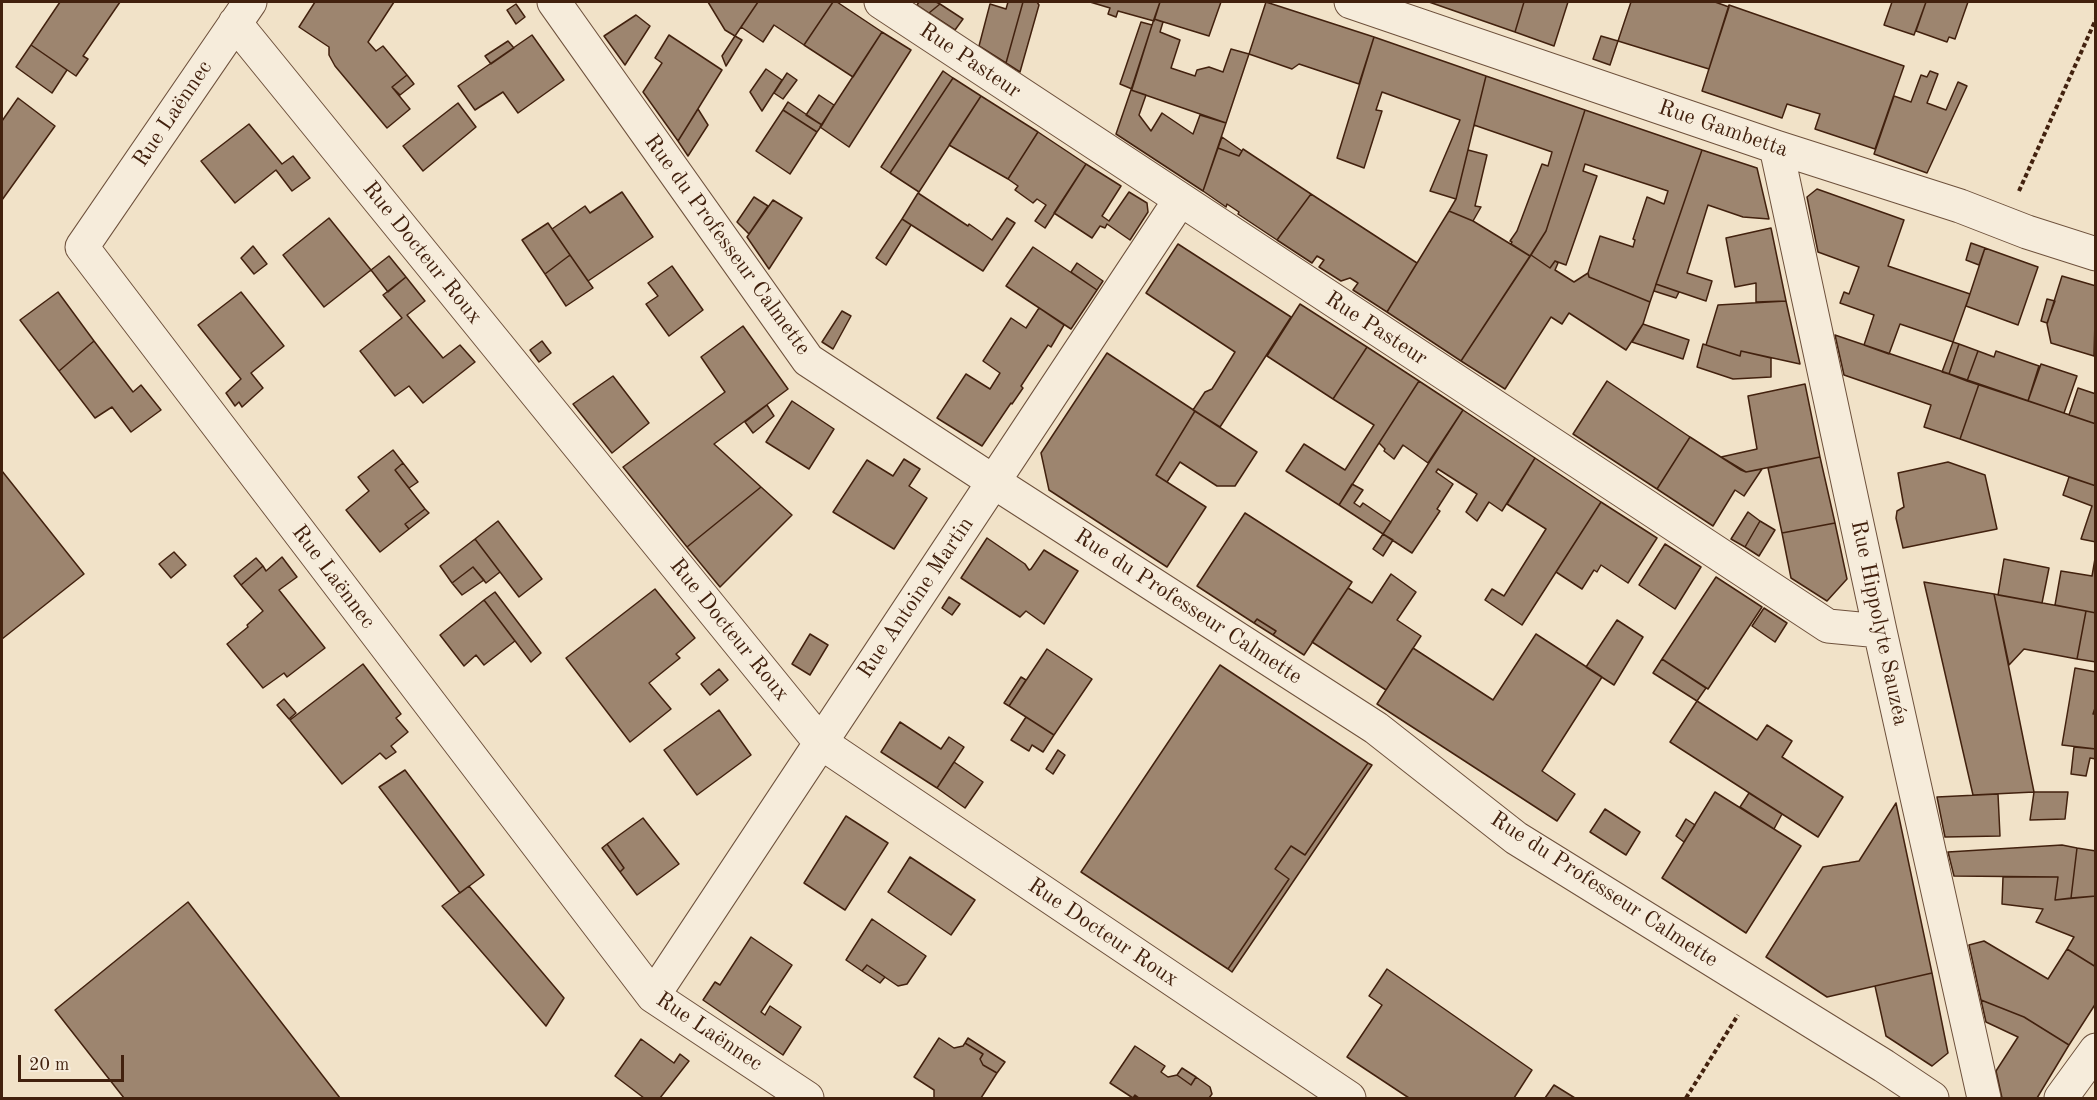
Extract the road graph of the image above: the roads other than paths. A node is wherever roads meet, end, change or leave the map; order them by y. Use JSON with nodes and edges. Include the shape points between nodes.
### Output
{"nodes":[{"id":1,"x":554,"y":2,"type":"edge"},
{"id":2,"x":881,"y":2,"type":"edge"},
{"id":3,"x":1351,"y":2,"type":"edge"},
{"id":4,"x":243,"y":12,"type":"edge"},
{"id":5,"x":1776,"y":147,"type":"junction"},
{"id":6,"x":1180,"y":200,"type":"junction"},
{"id":7,"x":2096,"y":254,"type":"edge"},
{"id":8,"x":994,"y":482,"type":"junction"},
{"id":9,"x":1880,"y":631,"type":"junction"},
{"id":10,"x":820,"y":742,"type":"junction"},
{"id":11,"x":653,"y":996,"type":"junction"},
{"id":12,"x":2096,"y":1050,"type":"edge"},
{"id":13,"x":807,"y":1098,"type":"edge"},
{"id":14,"x":1349,"y":1098,"type":"edge"},
{"id":15,"x":1932,"y":1098,"type":"edge"},
{"id":16,"x":1984,"y":1098,"type":"edge"},
{"id":17,"x":2061,"y":1098,"type":"edge"}],
"edges":[{"from":1,"to":8,"type":"street","name":"Rue du Professeur Calmette","via":[[808,360]]},
{"from":2,"to":6,"type":"street","name":"Rue Pasteur"},
{"from":3,"to":5,"type":"street","name":"Rue Gambetta"},
{"from":4,"to":10,"type":"street","name":"Rue Docteur Roux"},
{"from":4,"to":11,"type":"street","name":"Rue Laënnec","via":[[82,248]]},
{"from":5,"to":7,"type":"street","name":"Rue Gambetta"},
{"from":5,"to":9,"type":"street","name":"Rue Hippolyte Sauzéa"},
{"from":6,"to":8,"type":"street","name":"Rue Antoine Martin"},
{"from":6,"to":9,"type":"street","name":"Rue Pasteur","via":[[1828,626]]},
{"from":8,"to":10,"type":"street","name":"Rue Antoine Martin"},
{"from":8,"to":15,"type":"street","name":"Rue du Professeur Calmette","via":[[1376,728],[1516,838]]},
{"from":9,"to":16,"type":"street","name":"Rue Hippolyte Sauzéa"},
{"from":10,"to":11,"type":"street","name":"Rue Antoine Martin"},
{"from":10,"to":14,"type":"street","name":"Rue Docteur Roux"},
{"from":11,"to":13,"type":"street","name":"Rue Laënnec"},
{"from":12,"to":17,"type":"street"}]}
